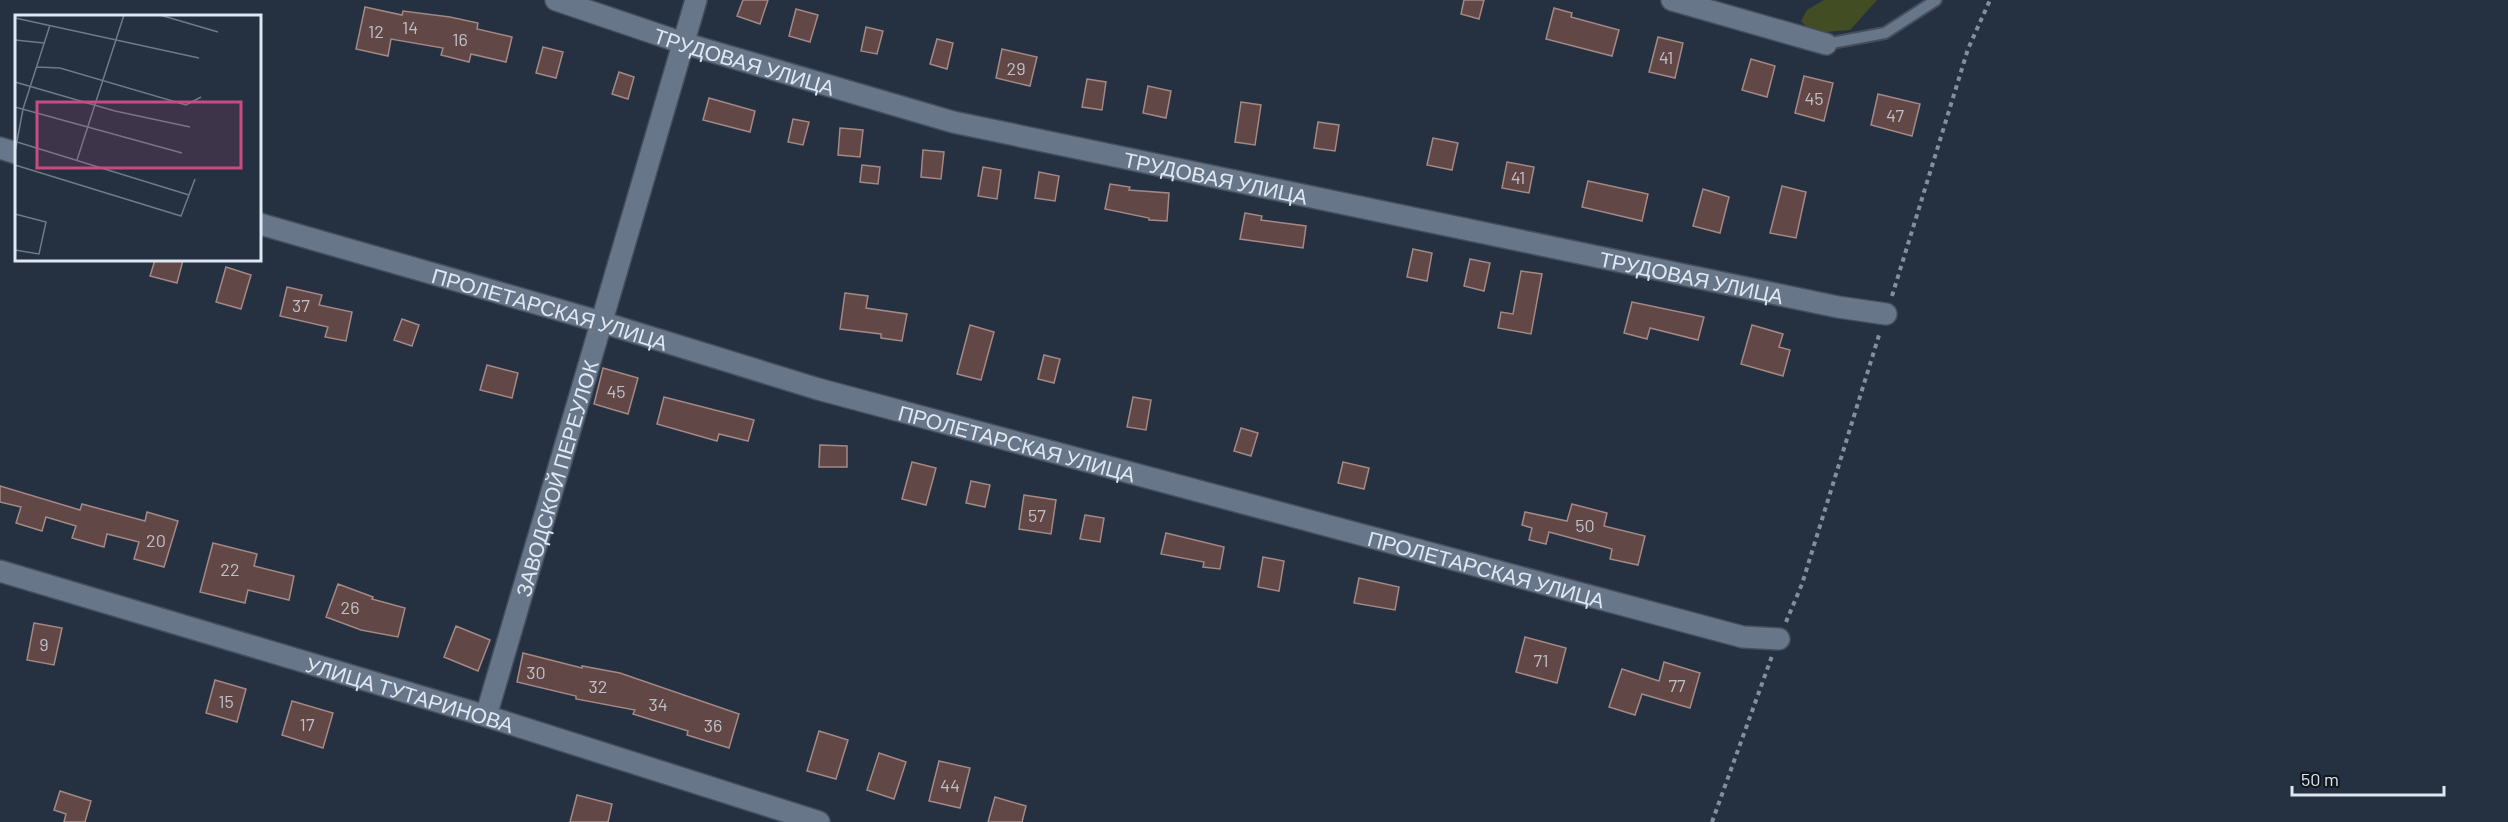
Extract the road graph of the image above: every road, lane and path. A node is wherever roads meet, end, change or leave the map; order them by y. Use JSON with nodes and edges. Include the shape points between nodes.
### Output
{"nodes":[{"id":1,"x":556,"y":0,"type":"edge"},
{"id":2,"x":696,"y":0,"type":"edge"},
{"id":3,"x":1672,"y":0,"type":"edge"},
{"id":4,"x":1936,"y":0,"type":"edge"},
{"id":5,"x":1990,"y":0,"type":"edge"},
{"id":6,"x":683,"y":43,"type":"junction"},
{"id":7,"x":1826,"y":44,"type":"joint"},
{"id":8,"x":0,"y":148,"type":"edge"},
{"id":9,"x":15,"y":153,"type":"edge"},
{"id":10,"x":261,"y":224,"type":"edge"},
{"id":11,"x":1886,"y":314,"type":"junction"},
{"id":12,"x":601,"y":322,"type":"junction"},
{"id":13,"x":0,"y":571,"type":"edge"},
{"id":14,"x":1779,"y":639,"type":"junction"},
{"id":15,"x":486,"y":716,"type":"junction"},
{"id":16,"x":819,"y":822,"type":"edge"},
{"id":17,"x":1712,"y":822,"type":"edge"}],
"edges":[{"from":1,"to":6,"type":"street","name":"ТРУДОВАЯ УЛИЦА"},
{"from":2,"to":6,"type":"street","name":"ЗАВОДСКОЙ ПЕРЕУЛОК"},
{"from":3,"to":7,"type":"street"},
{"from":4,"to":7,"type":"lane","via":[[1886,33]]},
{"from":5,"to":11,"type":"path","via":[[1968,49]]},
{"from":6,"to":11,"type":"street","name":"ТРУДОВАЯ УЛИЦА","via":[[953,122]]},
{"from":6,"to":12,"type":"street","name":"ЗАВОДСКОЙ ПЕРЕУЛОК"},
{"from":8,"to":9,"type":"street"},
{"from":10,"to":12,"type":"street","name":"ПРОЛЕТАРСКАЯ УЛИЦА"},
{"from":11,"to":14,"type":"path","via":[[1802,584]]},
{"from":12,"to":14,"type":"street","name":"ПРОЛЕТАРСКАЯ УЛИЦА","via":[[818,389],[1743,637]]},
{"from":12,"to":15,"type":"street","name":"ЗАВОДСКОЙ ПЕРЕУЛОК"},
{"from":13,"to":15,"type":"street","name":"УЛИЦА ТУТАРИНОВА"},
{"from":14,"to":17,"type":"path"},
{"from":15,"to":16,"type":"street","name":"УЛИЦА ТУТАРИНОВА"}]}
